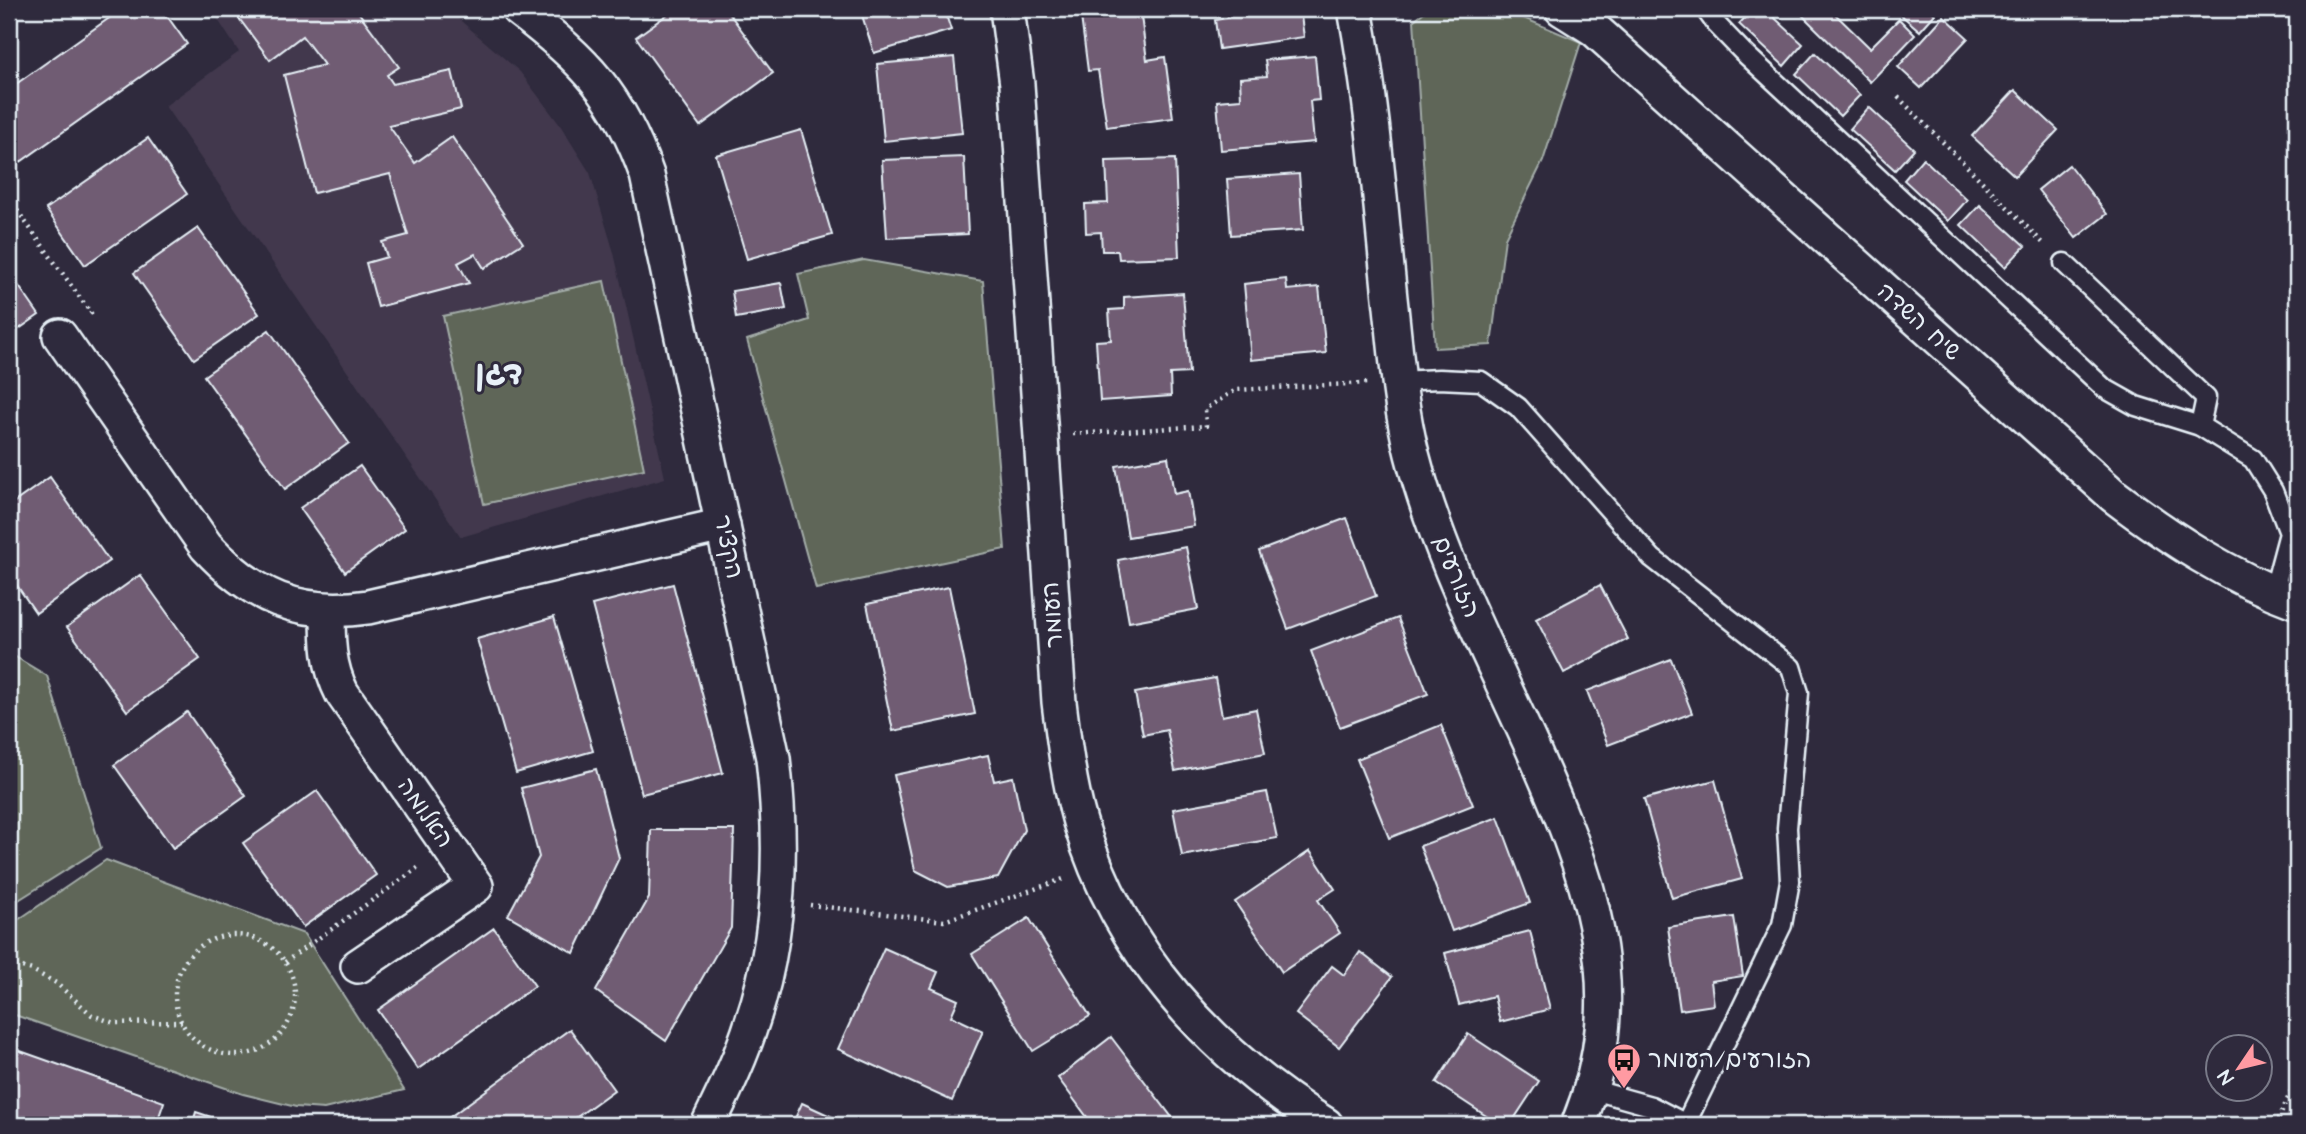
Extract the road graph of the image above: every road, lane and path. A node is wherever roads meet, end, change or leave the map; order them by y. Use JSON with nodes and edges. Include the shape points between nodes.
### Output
{"nodes":[{"id":1,"x":517,"y":9,"type":"edge"},
{"id":2,"x":1007,"y":9,"type":"edge"},
{"id":3,"x":1355,"y":9,"type":"edge"},
{"id":4,"x":1562,"y":9,"type":"edge"},
{"id":5,"x":1705,"y":9,"type":"edge"},
{"id":6,"x":1898,"y":97,"type":"dead end"},
{"id":7,"x":9,"y":200,"type":"edge"},
{"id":8,"x":2064,"y":263,"type":"joint"},
{"id":9,"x":60,"y":336,"type":"joint"},
{"id":10,"x":1399,"y":382,"type":"junction"},
{"id":11,"x":2200,"y":426,"type":"junction"},
{"id":12,"x":1041,"y":436,"type":"junction"},
{"id":13,"x":723,"y":525,"type":"junction"},
{"id":14,"x":2285,"y":598,"type":"edge"},
{"id":15,"x":328,"y":611,"type":"junction"},
{"id":16,"x":448,"y":847,"type":"junction"},
{"id":17,"x":1096,"y":867,"type":"junction"},
{"id":18,"x":777,"y":901,"type":"junction"},
{"id":19,"x":285,"y":962,"type":"junction"},
{"id":20,"x":9,"y":963,"type":"edge"},
{"id":21,"x":358,"y":966,"type":"dead end"},
{"id":22,"x":182,"y":1023,"type":"junction"},
{"id":23,"x":2297,"y":1077,"type":"edge"},
{"id":24,"x":1590,"y":1089,"type":"junction"},
{"id":25,"x":1687,"y":1124,"type":"edge"},
{"id":26,"x":708,"y":1125,"type":"edge"},
{"id":27,"x":1326,"y":1125,"type":"edge"},
{"id":28,"x":1578,"y":1125,"type":"edge"},
{"id":29,"x":2260,"y":1125,"type":"edge"}],
"edges":[{"from":1,"to":13,"type":"street","name":"הקציר","via":[[590,71],[624,120],[641,156]]},
{"from":2,"to":12,"type":"street","name":"העומר","via":[[1017,84]]},
{"from":3,"to":10,"type":"street","name":"הזורעים","via":[[1370,100]]},
{"from":4,"to":14,"type":"street","name":"שיח השדה","via":[[1594,29],[2114,496],[2214,565]]},
{"from":5,"to":11,"type":"lane","via":[[1742,51],[2104,388],[2136,406]]},
{"from":6,"to":8,"type":"path"},
{"from":7,"to":9,"type":"path","via":[[90,313]]},
{"from":8,"to":11,"type":"lane","via":[[2206,398]]},
{"from":9,"to":15,"type":"street","via":[[191,526],[222,563],[272,598]]},
{"from":10,"to":12,"type":"path","via":[[1236,390],[1205,409],[1206,426]]},
{"from":10,"to":24,"type":"street","name":"הזורעים","via":[[1412,453],[1433,523],[1565,822],[1590,892],[1603,992]]},
{"from":10,"to":25,"type":"lane","via":[[1481,381],[1518,407],[1652,558],[1791,667],[1799,693],[1787,828],[1790,881],[1782,925]]},
{"from":11,"to":14,"type":"lane","via":[[2253,459],[2273,491],[2289,533]]},
{"from":12,"to":17,"type":"street","name":"העומר","via":[[1059,702],[1080,822]]},
{"from":13,"to":15,"type":"street","via":[[368,607]]},
{"from":13,"to":18,"type":"street","name":"הקציר","via":[[773,758],[779,843]]},
{"from":15,"to":16,"type":"street","name":"האלומה","via":[[328,649],[338,684]]},
{"from":16,"to":19,"type":"path"},
{"from":16,"to":21,"type":"street","name":"האלומה","via":[[476,886]]},
{"from":17,"to":18,"type":"path","via":[[944,920]]},
{"from":17,"to":27,"type":"street","name":"העומר","via":[[1133,939],[1197,1023],[1242,1066]]},
{"from":18,"to":26,"type":"street","name":"הקציר","via":[[753,1021]]},
{"from":19,"to":22,"type":"path","via":[[272,947],[234,934],[197,948],[183,964],[176,983]]},
{"from":19,"to":22,"type":"path","via":[[296,1000],[281,1035],[265,1047],[228,1055],[194,1038]]},
{"from":20,"to":22,"type":"path","via":[[55,983],[92,1014],[114,1023]]},
{"from":23,"to":29,"type":"path","via":[[2278,1121]]},
{"from":24,"to":25,"type":"lane","via":[[1651,1106]]},
{"from":24,"to":28,"type":"street","name":"הזורעים"}]}
